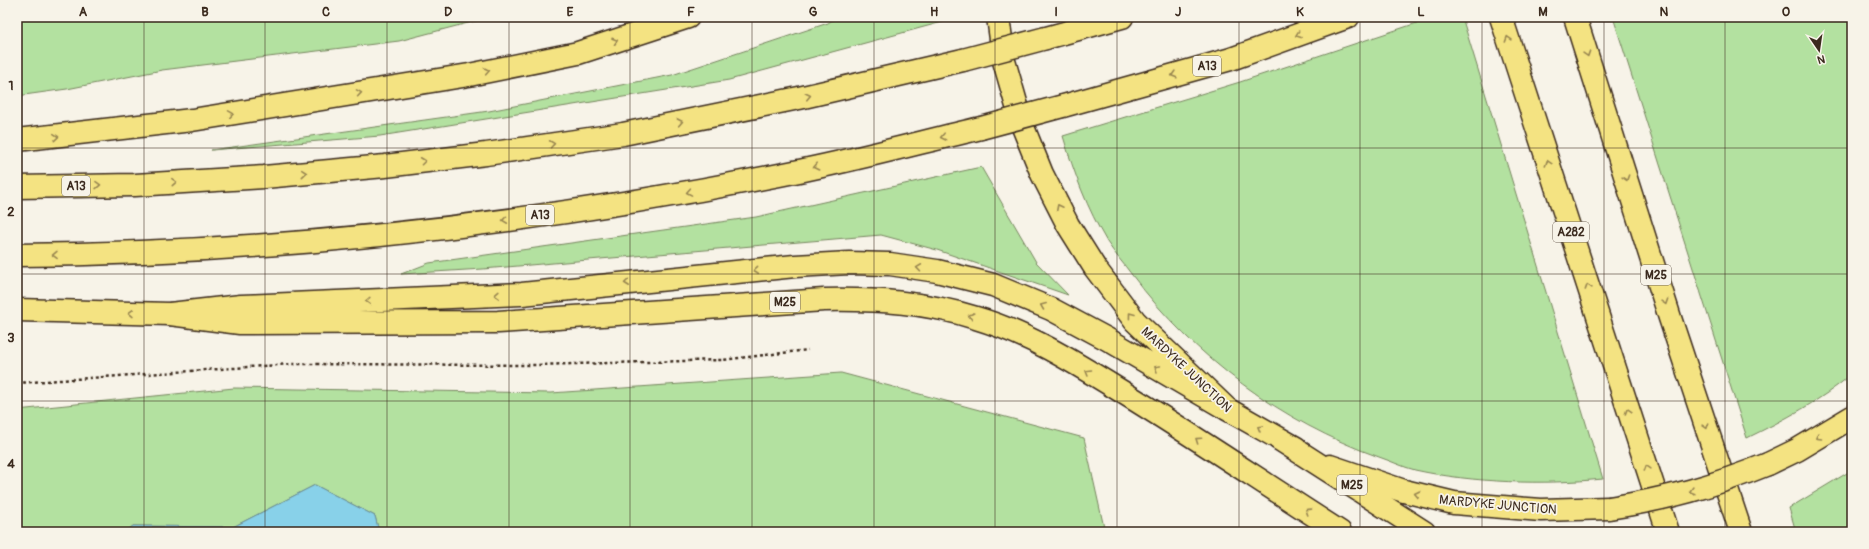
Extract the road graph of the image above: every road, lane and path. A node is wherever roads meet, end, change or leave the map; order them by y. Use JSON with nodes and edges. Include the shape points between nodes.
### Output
{"nodes":[{"id":1,"x":688,"y":17,"type":"edge"},
{"id":2,"x":998,"y":17,"type":"edge"},
{"id":3,"x":1122,"y":17,"type":"edge"},
{"id":4,"x":1348,"y":17,"type":"edge"},
{"id":5,"x":1501,"y":17,"type":"edge"},
{"id":6,"x":1575,"y":17,"type":"edge"},
{"id":7,"x":17,"y":140,"type":"edge"},
{"id":8,"x":17,"y":187,"type":"edge"},
{"id":9,"x":17,"y":255,"type":"edge"},
{"id":10,"x":17,"y":310,"type":"edge"},
{"id":11,"x":170,"y":314,"type":"junction"},
{"id":12,"x":808,"y":350,"type":"dead end"},
{"id":13,"x":17,"y":383,"type":"edge"},
{"id":14,"x":1227,"y":409,"type":"junction"},
{"id":15,"x":1852,"y":417,"type":"edge"},
{"id":16,"x":1279,"y":439,"type":"junction"},
{"id":17,"x":1340,"y":532,"type":"edge"},
{"id":18,"x":1424,"y":532,"type":"edge"},
{"id":19,"x":1668,"y":532,"type":"edge"},
{"id":20,"x":1741,"y":532,"type":"edge"}],
"edges":[{"from":7,"to":1,"type":"highway","one_way":true,"via":[[192,120],[469,75],[578,53]]},
{"from":14,"to":2,"type":"highway","name":"MARDYKE JUNCTION","one_way":true,"via":[[1135,321],[1095,268],[1068,225],[1042,174],[1023,127],[1004,61]]},
{"from":8,"to":3,"type":"highway","number":"A13","one_way":true,"bridge":true,"via":[[135,185],[264,177],[486,154],[631,132],[799,98],[963,60]]},
{"from":4,"to":9,"type":"highway","number":"A13","one_way":true,"bridge":true,"via":[[1231,59],[981,128],[806,169],[688,192],[570,211],[332,240],[93,254]]},
{"from":19,"to":5,"type":"highway","number":"A282","one_way":true},
{"from":6,"to":20,"type":"highway","number":"M25","one_way":true},
{"from":11,"to":10,"type":"highway","one_way":true},
{"from":14,"to":11,"type":"highway","one_way":true,"via":[[1051,309],[993,286],[937,271],[890,264],[795,266],[522,294],[241,306]]},
{"from":17,"to":11,"type":"highway","number":"M25","one_way":true,"via":[[1060,354],[1015,332],[934,307],[862,299],[824,300],[498,322],[240,323]]},
{"from":12,"to":13,"type":"path","via":[[722,360],[536,365],[292,364]]},
{"from":16,"to":14,"type":"highway","name":"MARDYKE JUNCTION","one_way":true},
{"from":15,"to":16,"type":"highway","name":"MARDYKE JUNCTION","one_way":true,"bridge":true,"via":[[1797,450],[1726,481],[1688,493],[1609,508],[1541,510],[1454,503],[1354,475],[1326,464]]},
{"from":16,"to":18,"type":"highway","number":"M25"}]}
